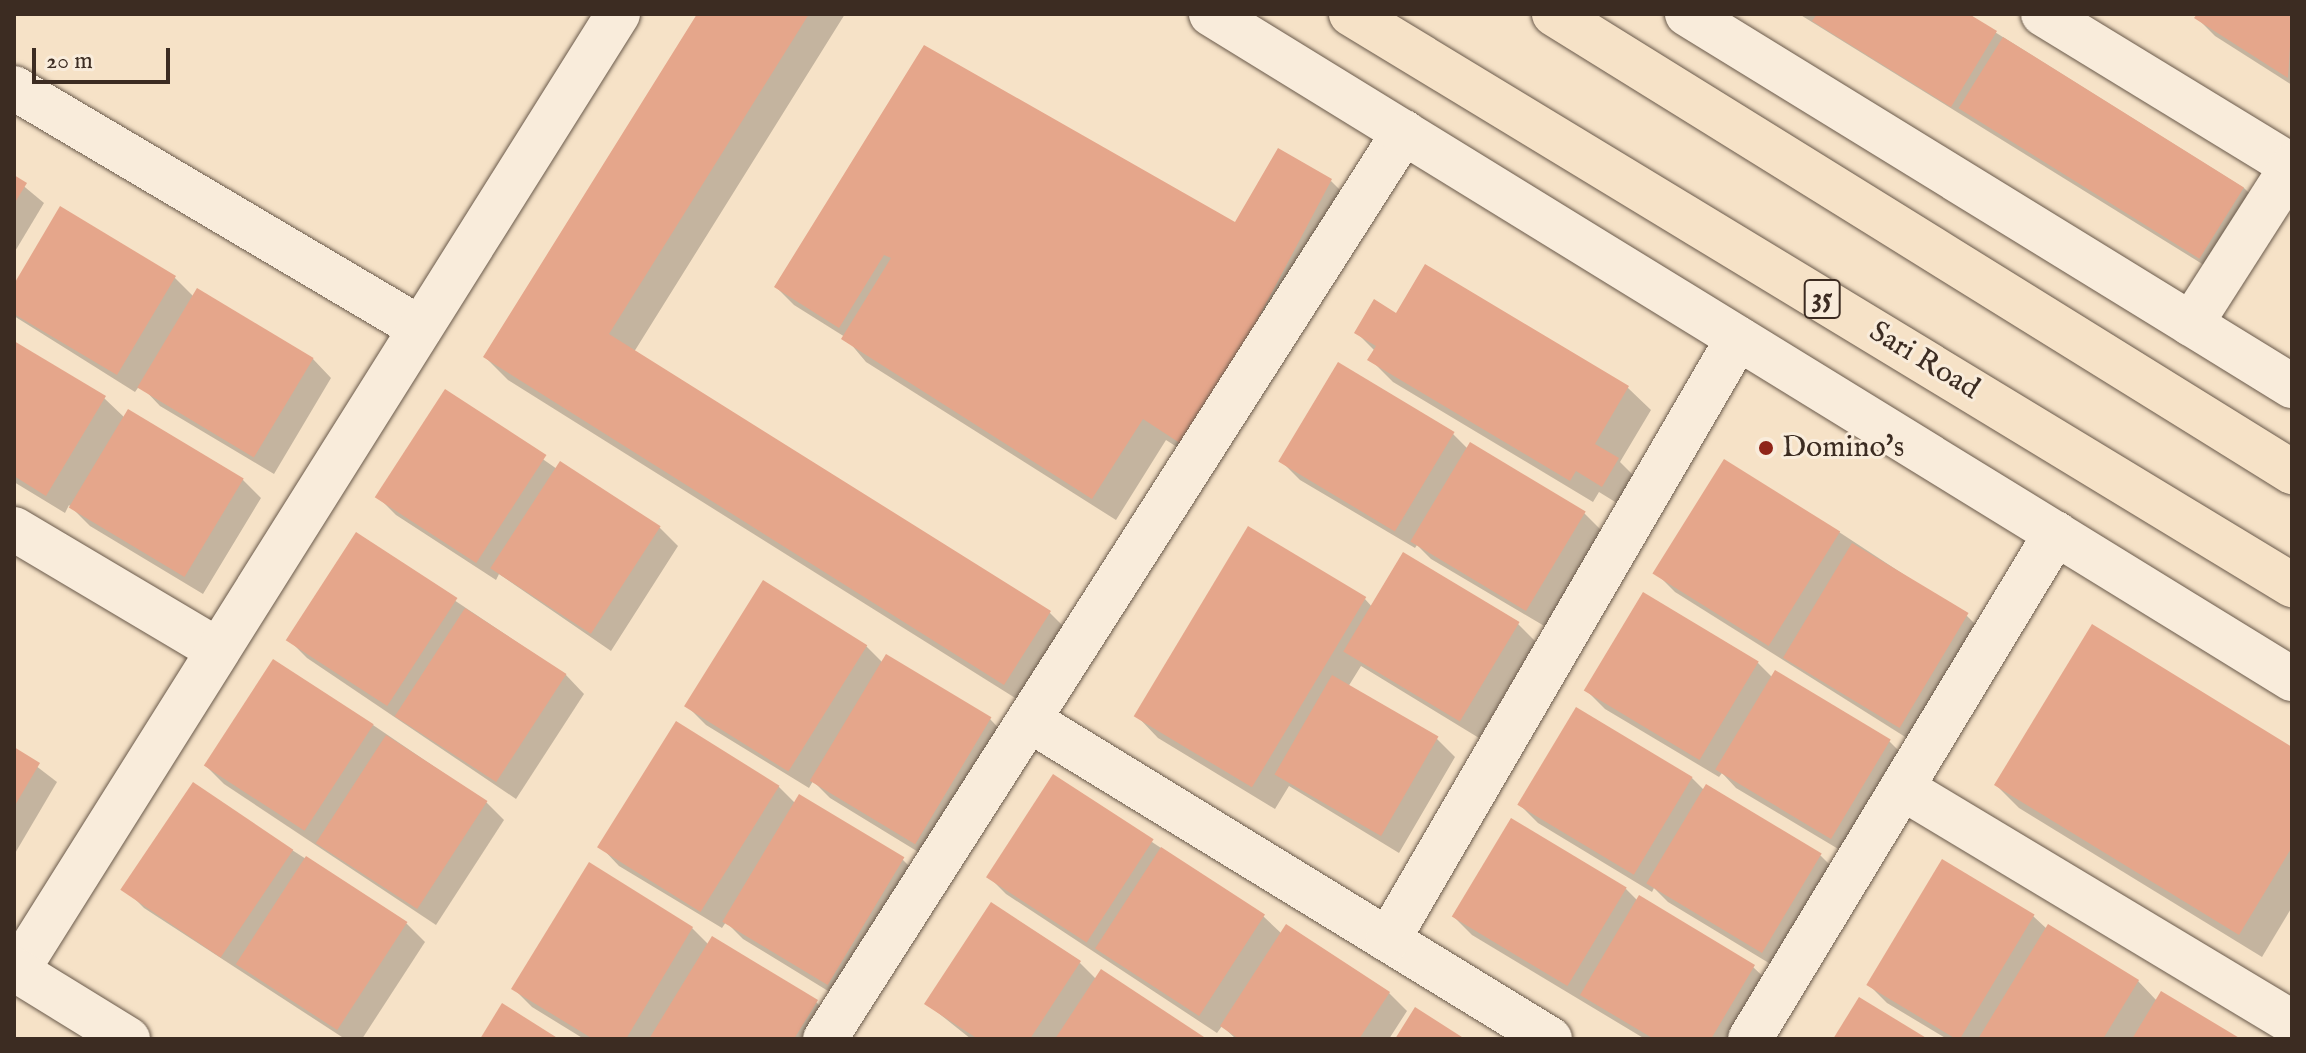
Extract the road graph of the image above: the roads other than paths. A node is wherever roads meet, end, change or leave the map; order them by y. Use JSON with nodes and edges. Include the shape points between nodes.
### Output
{"nodes":[{"id":1,"x":618,"y":14,"type":"edge"},
{"id":2,"x":1211,"y":14,"type":"edge"},
{"id":3,"x":1351,"y":14,"type":"edge"},
{"id":4,"x":1554,"y":14,"type":"edge"},
{"id":5,"x":1687,"y":14,"type":"edge"},
{"id":6,"x":2043,"y":14,"type":"edge"},
{"id":7,"x":14,"y":88,"type":"edge"},
{"id":8,"x":1404,"y":132,"type":"junction"},
{"id":9,"x":2292,"y":166,"type":"edge"},
{"id":10,"x":2191,"y":324,"type":"junction"},
{"id":11,"x":420,"y":328,"type":"junction"},
{"id":12,"x":1738,"y":338,"type":"junction"},
{"id":13,"x":2292,"y":386,"type":"edge"},
{"id":14,"x":2292,"y":472,"type":"edge"},
{"id":15,"x":14,"y":529,"type":"edge"},
{"id":16,"x":2056,"y":533,"type":"junction"},
{"id":17,"x":2292,"y":585,"type":"edge"},
{"id":18,"x":218,"y":650,"type":"junction"},
{"id":19,"x":2292,"y":679,"type":"edge"},
{"id":20,"x":1029,"y":720,"type":"junction"},
{"id":21,"x":1902,"y":788,"type":"junction"},
{"id":22,"x":1388,"y":940,"type":"junction"},
{"id":23,"x":15,"y":970,"type":"edge"},
{"id":24,"x":2292,"y":1022,"type":"edge"},
{"id":25,"x":840,"y":1034,"type":"edge"},
{"id":26,"x":128,"y":1039,"type":"edge"},
{"id":27,"x":1550,"y":1039,"type":"edge"},
{"id":28,"x":1750,"y":1039,"type":"edge"}],
"edges":[{"from":1,"to":11,"type":"street"},
{"from":2,"to":8,"type":"street"},
{"from":3,"to":17,"type":"main road","name":"Sari Road","number":"35"},
{"from":4,"to":14,"type":"main road"},
{"from":5,"to":10,"type":"street"},
{"from":6,"to":9,"type":"street"},
{"from":7,"to":11,"type":"street"},
{"from":8,"to":12,"type":"street"},
{"from":8,"to":20,"type":"street"},
{"from":9,"to":10,"type":"street"},
{"from":10,"to":13,"type":"street"},
{"from":11,"to":18,"type":"street"},
{"from":12,"to":16,"type":"street"},
{"from":12,"to":22,"type":"street"},
{"from":15,"to":18,"type":"street"},
{"from":16,"to":19,"type":"street"},
{"from":16,"to":21,"type":"street"},
{"from":18,"to":23,"type":"street"},
{"from":20,"to":22,"type":"street"},
{"from":20,"to":25,"type":"street"},
{"from":21,"to":24,"type":"street"},
{"from":21,"to":28,"type":"street"},
{"from":22,"to":27,"type":"street"},
{"from":23,"to":26,"type":"street"}]}
